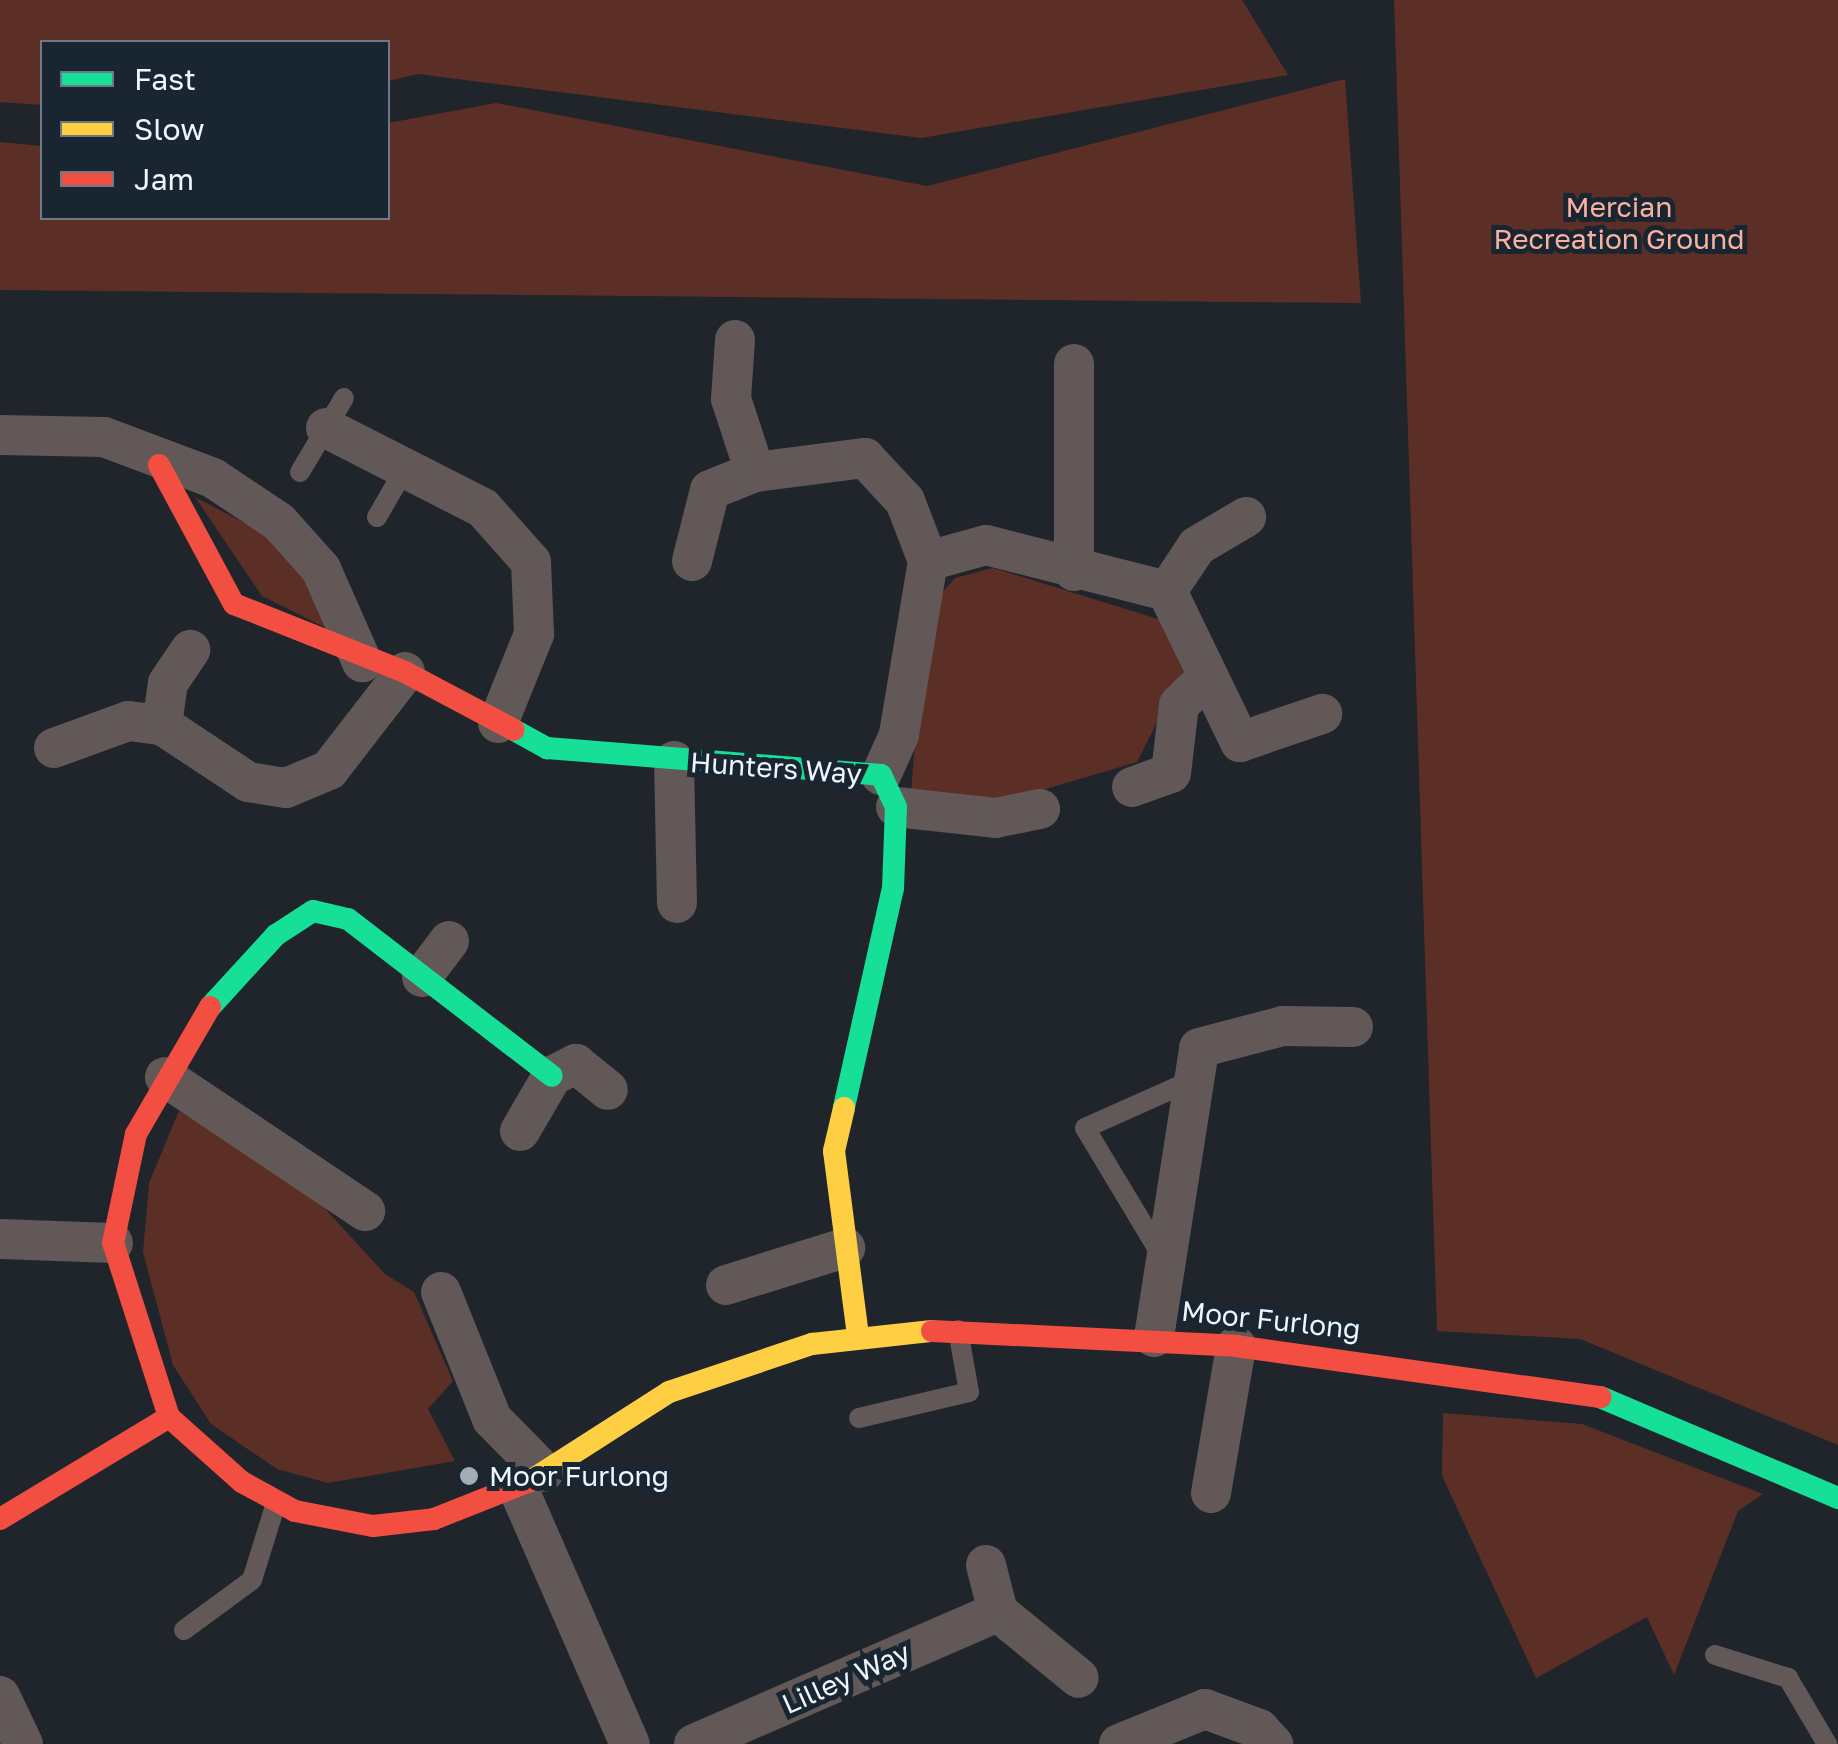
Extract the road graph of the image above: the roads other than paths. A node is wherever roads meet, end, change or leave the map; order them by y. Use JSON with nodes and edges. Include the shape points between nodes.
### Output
{"nodes":[{"id":1,"x":735,"y":340,"type":"dead end"},
{"id":2,"x":1074,"y":364,"type":"dead end"},
{"id":3,"x":335,"y":413,"type":"joint"},
{"id":4,"x":0,"y":435,"type":"edge"},
{"id":5,"x":159,"y":464,"type":"junction"},
{"id":6,"x":406,"y":467,"type":"junction"},
{"id":7,"x":300,"y":472,"type":"dead end"},
{"id":8,"x":755,"y":472,"type":"junction"},
{"id":9,"x":1246,"y":516,"type":"dead end"},
{"id":10,"x":377,"y":517,"type":"dead end"},
{"id":11,"x":692,"y":561,"type":"dead end"},
{"id":12,"x":928,"y":561,"type":"junction"},
{"id":13,"x":1074,"y":571,"type":"junction"},
{"id":14,"x":1167,"y":591,"type":"junction"},
{"id":15,"x":190,"y":650,"type":"dead end"},
{"id":16,"x":362,"y":662,"type":"junction"},
{"id":17,"x":405,"y":672,"type":"junction"},
{"id":18,"x":1206,"y":678,"type":"junction"},
{"id":19,"x":1322,"y":714,"type":"dead end"},
{"id":20,"x":498,"y":723,"type":"junction"},
{"id":21,"x":162,"y":725,"type":"junction"},
{"id":22,"x":54,"y":748,"type":"dead end"},
{"id":23,"x":674,"y":761,"type":"junction"},
{"id":24,"x":1132,"y":787,"type":"dead end"},
{"id":25,"x":888,"y":791,"type":"junction"},
{"id":26,"x":1040,"y":808,"type":"dead end"},
{"id":27,"x":676,"y":903,"type":"dead end"},
{"id":28,"x":449,"y":940,"type":"dead end"},
{"id":29,"x":422,"y":977,"type":"junction"},
{"id":30,"x":1353,"y":1026,"type":"dead end"},
{"id":31,"x":552,"y":1076,"type":"junction"},
{"id":32,"x":165,"y":1077,"type":"junction"},
{"id":33,"x":1194,"y":1078,"type":"junction"},
{"id":34,"x":608,"y":1090,"type":"dead end"},
{"id":35,"x":520,"y":1131,"type":"dead end"},
{"id":36,"x":365,"y":1212,"type":"dead end"},
{"id":37,"x":0,"y":1239,"type":"edge"},
{"id":38,"x":112,"y":1243,"type":"junction"},
{"id":39,"x":845,"y":1248,"type":"junction"},
{"id":40,"x":1166,"y":1262,"type":"junction"},
{"id":41,"x":726,"y":1285,"type":"dead end"},
{"id":42,"x":441,"y":1292,"type":"dead end"},
{"id":43,"x":957,"y":1328,"type":"junction"},
{"id":44,"x":858,"y":1335,"type":"junction"},
{"id":45,"x":1154,"y":1337,"type":"junction"},
{"id":46,"x":1236,"y":1346,"type":"junction"},
{"id":47,"x":169,"y":1417,"type":"junction"},
{"id":48,"x":859,"y":1418,"type":"dead end"},
{"id":49,"x":531,"y":1480,"type":"junction"},
{"id":50,"x":1211,"y":1493,"type":"dead end"},
{"id":51,"x":1838,"y":1498,"type":"edge"},
{"id":52,"x":277,"y":1501,"type":"junction"},
{"id":53,"x":0,"y":1519,"type":"edge"},
{"id":54,"x":986,"y":1565,"type":"dead end"},
{"id":55,"x":998,"y":1612,"type":"junction"},
{"id":56,"x":184,"y":1630,"type":"dead end"},
{"id":57,"x":1715,"y":1655,"type":"dead end"},
{"id":58,"x":1079,"y":1678,"type":"dead end"},
{"id":59,"x":0,"y":1696,"type":"edge"},
{"id":60,"x":23,"y":1744,"type":"edge"},
{"id":61,"x":630,"y":1744,"type":"edge"},
{"id":62,"x":694,"y":1744,"type":"edge"},
{"id":63,"x":1120,"y":1744,"type":"edge"},
{"id":64,"x":1273,"y":1744,"type":"edge"},
{"id":65,"x":1827,"y":1744,"type":"edge"}],
"edges":[{"from":1,"to":8,"type":"street","via":[[731,399]]},
{"from":2,"to":13,"type":"street"},
{"from":3,"to":6,"type":"street"},
{"from":3,"to":7,"type":"lane"},
{"from":4,"to":5,"type":"street","via":[[104,436]]},
{"from":5,"to":16,"type":"street","name":"Hunters Way","via":[[234,604]]},
{"from":5,"to":16,"type":"street","via":[[213,478],[279,522],[321,568]]},
{"from":6,"to":10,"type":"lane"},
{"from":6,"to":20,"type":"street","via":[[483,508],[531,562],[534,634]]},
{"from":8,"to":11,"type":"street","via":[[710,490]]},
{"from":8,"to":12,"type":"street","via":[[866,458],[905,501]]},
{"from":9,"to":14,"type":"street","via":[[1197,546]]},
{"from":12,"to":13,"type":"street","via":[[986,545]]},
{"from":12,"to":25,"type":"street"},
{"from":13,"to":14,"type":"street"},
{"from":14,"to":18,"type":"street"},
{"from":15,"to":21,"type":"street","via":[[168,684]]},
{"from":16,"to":17,"type":"street","name":"Hunters Way"},
{"from":17,"to":20,"type":"street","name":"Hunters Way"},
{"from":17,"to":21,"type":"street","via":[[329,770],[286,788],[248,782]]},
{"from":18,"to":19,"type":"street","via":[[1240,742]]},
{"from":18,"to":24,"type":"street","via":[[1179,705],[1170,772]]},
{"from":20,"to":23,"type":"street","name":"Hunters Way","via":[[547,748]]},
{"from":21,"to":22,"type":"street","via":[[128,721]]},
{"from":23,"to":25,"type":"street","name":"Hunters Way"},
{"from":23,"to":27,"type":"street"},
{"from":25,"to":26,"type":"street","via":[[994,818]]},
{"from":25,"to":39,"type":"street","name":"Hunters Way","via":[[893,888],[834,1151]]},
{"from":28,"to":29,"type":"street"},
{"from":29,"to":31,"type":"street"},
{"from":29,"to":32,"type":"street","via":[[348,919],[313,911],[276,934],[188,1030]]},
{"from":30,"to":33,"type":"street","via":[[1282,1026],[1200,1048]]},
{"from":31,"to":34,"type":"street","via":[[576,1064]]},
{"from":31,"to":35,"type":"street"},
{"from":32,"to":36,"type":"street"},
{"from":32,"to":38,"type":"street","via":[[136,1134]]},
{"from":33,"to":40,"type":"street"},
{"from":33,"to":40,"type":"lane","via":[[1086,1128]]},
{"from":37,"to":38,"type":"street"},
{"from":38,"to":47,"type":"street"},
{"from":39,"to":41,"type":"street"},
{"from":39,"to":44,"type":"street","name":"Hunters Way"},
{"from":40,"to":45,"type":"street"},
{"from":42,"to":49,"type":"street","via":[[492,1419]]},
{"from":43,"to":44,"type":"street","name":"Moor Furlong"},
{"from":43,"to":45,"type":"street","name":"Moor Furlong"},
{"from":43,"to":48,"type":"lane","via":[[969,1392]]},
{"from":44,"to":49,"type":"street","name":"Moor Furlong","via":[[670,1392]]},
{"from":45,"to":46,"type":"street","name":"Moor Furlong"},
{"from":46,"to":50,"type":"street"},
{"from":46,"to":51,"type":"street","name":"Moor Furlong","via":[[1604,1398]]},
{"from":47,"to":52,"type":"street","name":"Moor Furlong"},
{"from":47,"to":53,"type":"street"},
{"from":49,"to":52,"type":"street","name":"Moor Furlong","via":[[434,1519],[373,1526]]},
{"from":49,"to":61,"type":"street"},
{"from":52,"to":56,"type":"lane","via":[[252,1580]]},
{"from":54,"to":55,"type":"street"},
{"from":55,"to":58,"type":"street"},
{"from":55,"to":62,"type":"street","name":"Lilley Way"},
{"from":57,"to":65,"type":"lane","via":[[1788,1678]]},
{"from":59,"to":60,"type":"street"},
{"from":63,"to":64,"type":"street","via":[[1205,1708],[1260,1728]]}]}
